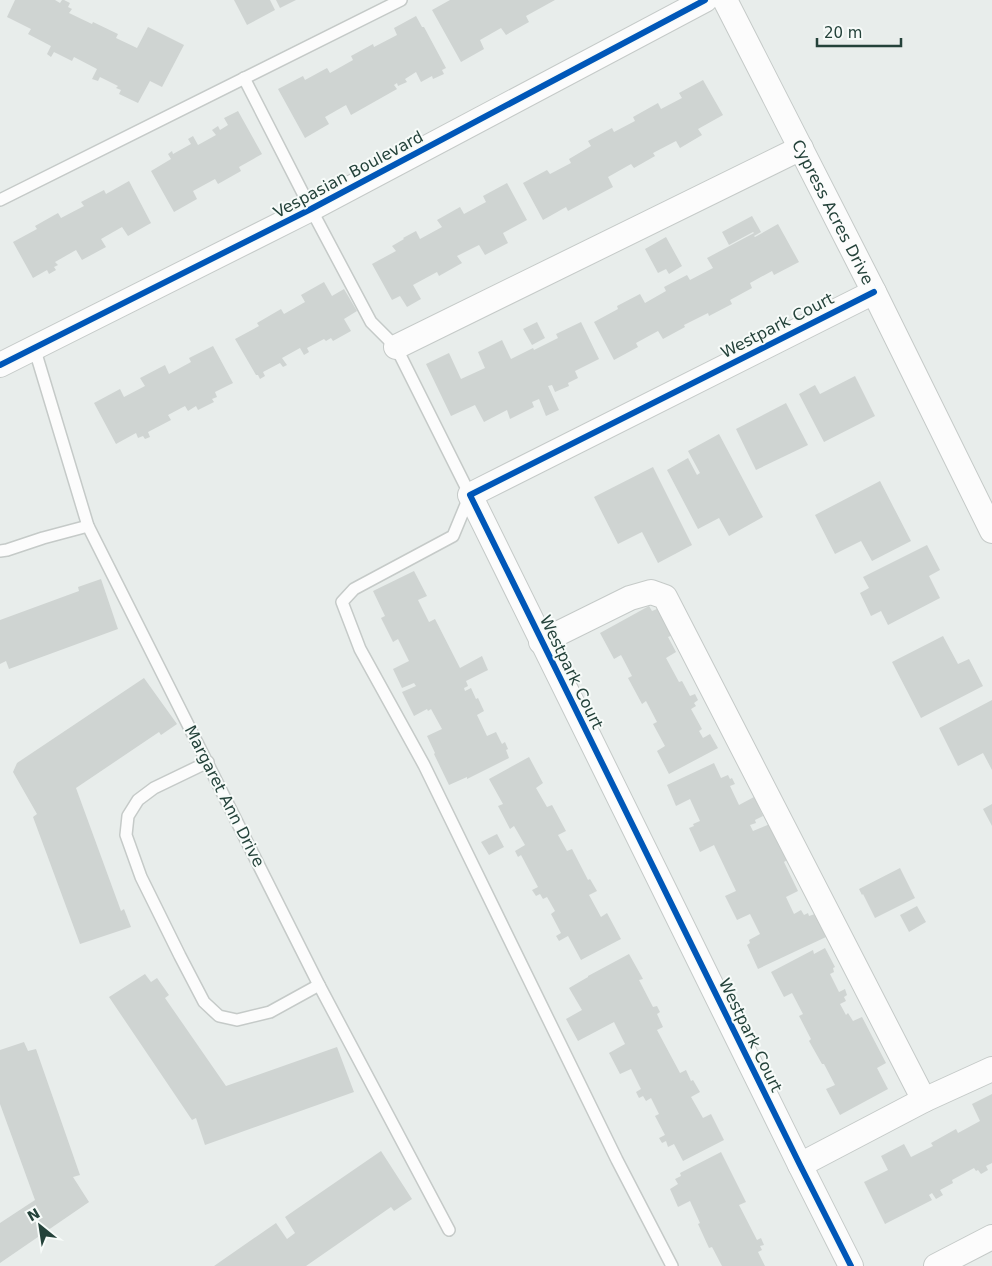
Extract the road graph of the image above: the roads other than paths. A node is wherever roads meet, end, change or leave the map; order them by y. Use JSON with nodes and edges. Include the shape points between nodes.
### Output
{"nodes":[{"id":1,"x":401,"y":0,"type":"edge"},
{"id":2,"x":704,"y":0,"type":"edge"},
{"id":3,"x":725,"y":0,"type":"edge"},
{"id":4,"x":244,"y":78,"type":"junction"},
{"id":5,"x":801,"y":148,"type":"junction"},
{"id":6,"x":0,"y":200,"type":"edge"},
{"id":7,"x":311,"y":210,"type":"junction"},
{"id":8,"x":874,"y":292,"type":"junction"},
{"id":9,"x":34,"y":347,"type":"junction"},
{"id":10,"x":396,"y":347,"type":"junction"},
{"id":11,"x":0,"y":365,"type":"edge"},
{"id":12,"x":470,"y":495,"type":"junction"},
{"id":13,"x":88,"y":526,"type":"junction"},
{"id":14,"x":992,"y":531,"type":"edge"},
{"id":15,"x":0,"y":550,"type":"edge"},
{"id":16,"x":541,"y":642,"type":"junction"},
{"id":17,"x":208,"y":762,"type":"junction"},
{"id":18,"x":319,"y":985,"type":"junction"},
{"id":19,"x":992,"y":1069,"type":"edge"},
{"id":20,"x":924,"y":1100,"type":"junction"},
{"id":21,"x":800,"y":1165,"type":"junction"},
{"id":22,"x":449,"y":1230,"type":"dead end"},
{"id":23,"x":992,"y":1237,"type":"edge"},
{"id":24,"x":672,"y":1266,"type":"edge"},
{"id":25,"x":851,"y":1266,"type":"edge"},
{"id":26,"x":936,"y":1266,"type":"edge"}],
"edges":[{"from":1,"to":4,"type":"lane"},
{"from":2,"to":7,"type":"street","name":"Vespasian Boulevard"},
{"from":3,"to":5,"type":"street","name":"Cypress Acres Drive"},
{"from":4,"to":6,"type":"lane"},
{"from":4,"to":7,"type":"lane"},
{"from":5,"to":8,"type":"street","name":"Cypress Acres Drive"},
{"from":5,"to":10,"type":"street"},
{"from":7,"to":9,"type":"street","name":"Vespasian Boulevard"},
{"from":7,"to":10,"type":"lane","via":[[371,322]]},
{"from":8,"to":12,"type":"street","name":"Westpark Court"},
{"from":8,"to":14,"type":"street","name":"Cypress Acres Drive"},
{"from":9,"to":11,"type":"street","name":"Vespasian Boulevard"},
{"from":9,"to":13,"type":"lane","name":"Margaret Ann Drive"},
{"from":10,"to":12,"type":"lane"},
{"from":12,"to":16,"type":"street","name":"Westpark Court"},
{"from":12,"to":24,"type":"lane","via":[[453,536],[354,589],[342,602],[360,649],[424,765],[612,1151]]},
{"from":13,"to":15,"type":"lane"},
{"from":13,"to":17,"type":"lane","name":"Margaret Ann Drive"},
{"from":16,"to":20,"type":"street","via":[[630,598],[651,592],[665,597]]},
{"from":16,"to":21,"type":"street","name":"Westpark Court"},
{"from":17,"to":18,"type":"lane","name":"Margaret Ann Drive"},
{"from":17,"to":18,"type":"lane","via":[[154,788],[138,800],[128,816],[126,834],[141,877],[180,956],[204,1002],[219,1016],[238,1020],[270,1012]]},
{"from":18,"to":22,"type":"lane","name":"Margaret Ann Drive"},
{"from":19,"to":20,"type":"street"},
{"from":20,"to":21,"type":"street"},
{"from":21,"to":25,"type":"street","name":"Westpark Court"},
{"from":23,"to":26,"type":"street"}]}
